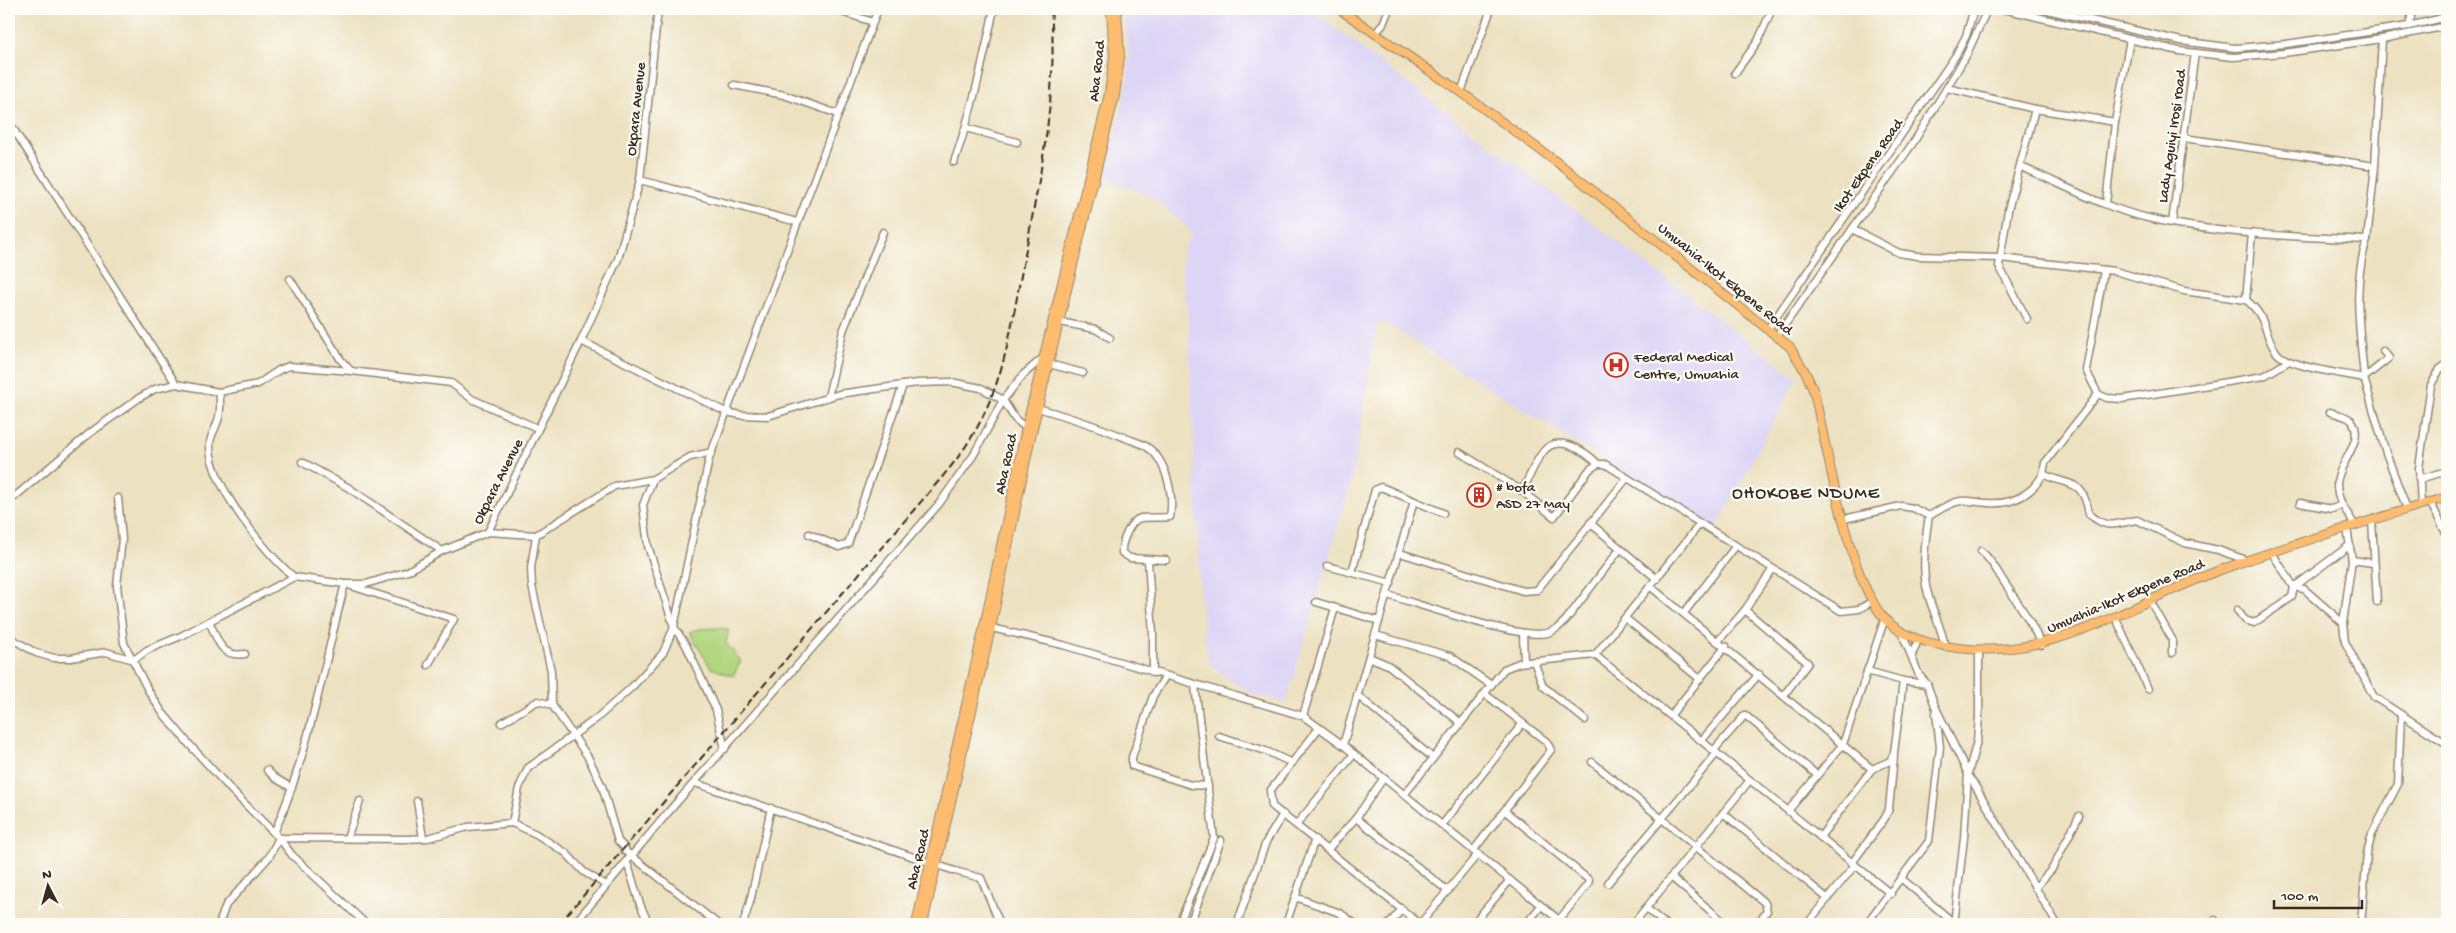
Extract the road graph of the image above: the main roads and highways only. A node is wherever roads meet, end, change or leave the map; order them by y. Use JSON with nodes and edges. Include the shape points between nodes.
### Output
{"nodes":[{"id":1,"x":1111,"y":9,"type":"edge"},
{"id":2,"x":1117,"y":9,"type":"edge"},
{"id":3,"x":1339,"y":9,"type":"edge"},
{"id":4,"x":1096,"y":163,"type":"junction"},
{"id":5,"x":1047,"y":360,"type":"junction"},
{"id":6,"x":2447,"y":496,"type":"edge"},
{"id":7,"x":988,"y":627,"type":"junction"},
{"id":8,"x":934,"y":864,"type":"junction"},
{"id":9,"x":916,"y":924,"type":"edge"},
{"id":10,"x":923,"y":924,"type":"edge"}],
"edges":[{"from":1,"to":4,"type":"main road","name":"Aba Road","via":[[1114,37],[1112,76]]},
{"from":2,"to":4,"type":"main road","name":"Aba Road","via":[[1120,36],[1118,77]]},
{"from":3,"to":6,"type":"main road","name":"Umuahia-Ikot Ekpene Road","via":[[1562,166],[1778,336],[1799,359],[1814,392],[1858,571],[1872,601],[1885,618],[1918,640],[1979,651],[2041,645],[2063,639],[2149,599],[2246,560]]},
{"from":4,"to":5,"type":"main road","name":"Aba Road"},
{"from":4,"to":5,"type":"main road","name":"Aba Road","via":[[1060,322]]},
{"from":5,"to":7,"type":"main road","name":"Aba Road"},
{"from":5,"to":7,"type":"main road","name":"Aba Road","via":[[1026,428]]},
{"from":7,"to":8,"type":"main road","name":"Aba Road"},
{"from":8,"to":9,"type":"main road","name":"Aba Road"},
{"from":8,"to":10,"type":"main road","name":"Aba Road"}]}
